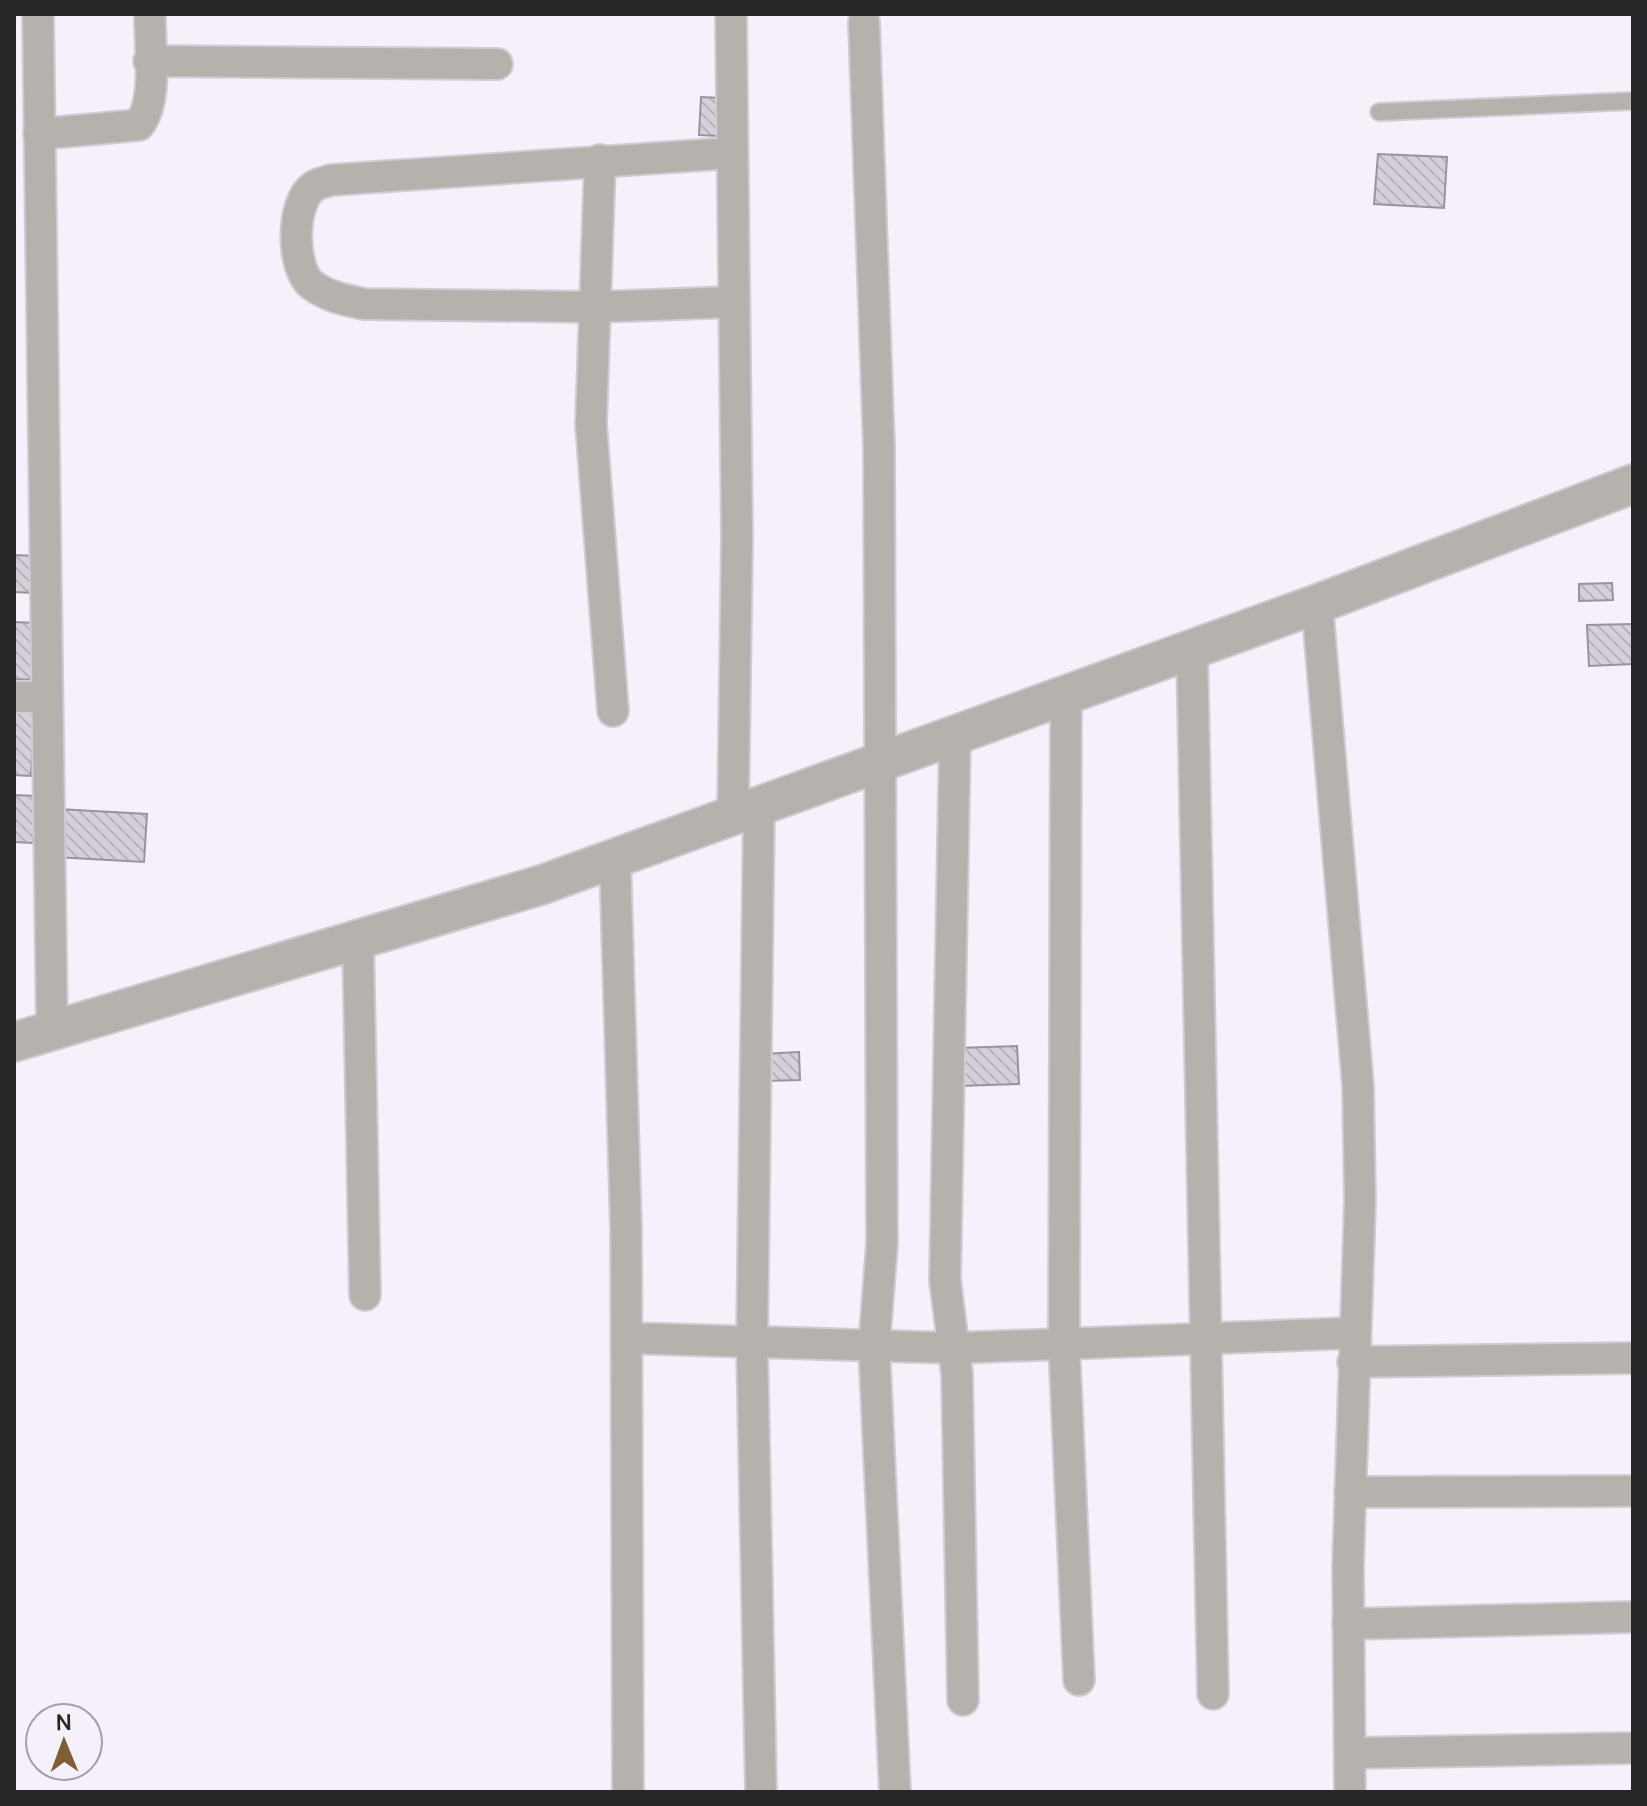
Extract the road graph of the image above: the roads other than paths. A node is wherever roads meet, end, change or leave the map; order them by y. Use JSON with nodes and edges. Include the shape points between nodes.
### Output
{"nodes":[{"id":1,"x":38,"y":14,"type":"edge"},
{"id":2,"x":150,"y":14,"type":"edge"},
{"id":3,"x":731,"y":14,"type":"edge"},
{"id":4,"x":864,"y":22,"type":"dead end"},
{"id":5,"x":149,"y":61,"type":"junction"},
{"id":6,"x":497,"y":64,"type":"dead end"},
{"id":7,"x":1633,"y":101,"type":"edge"},
{"id":8,"x":1379,"y":112,"type":"dead end"},
{"id":9,"x":39,"y":134,"type":"junction"},
{"id":10,"x":732,"y":153,"type":"junction"},
{"id":11,"x":600,"y":160,"type":"junction"},
{"id":12,"x":734,"y":302,"type":"junction"},
{"id":13,"x":595,"y":307,"type":"junction"},
{"id":14,"x":1633,"y":484,"type":"edge"},
{"id":15,"x":1317,"y":604,"type":"junction"},
{"id":16,"x":1192,"y":649,"type":"junction"},
{"id":17,"x":1066,"y":695,"type":"junction"},
{"id":18,"x":14,"y":697,"type":"edge"},
{"id":19,"x":46,"y":697,"type":"junction"},
{"id":20,"x":613,"y":711,"type":"dead end"},
{"id":21,"x":955,"y":735,"type":"junction"},
{"id":22,"x":881,"y":762,"type":"junction"},
{"id":23,"x":746,"y":811,"type":"junction"},
{"id":24,"x":615,"y":859,"type":"junction"},
{"id":25,"x":358,"y":940,"type":"junction"},
{"id":26,"x":52,"y":1031,"type":"junction"},
{"id":27,"x":14,"y":1042,"type":"edge"},
{"id":28,"x":365,"y":1295,"type":"dead end"},
{"id":29,"x":627,"y":1338,"type":"junction"},
{"id":30,"x":1203,"y":1339,"type":"junction"},
{"id":31,"x":752,"y":1344,"type":"junction"},
{"id":32,"x":1064,"y":1344,"type":"junction"},
{"id":33,"x":874,"y":1346,"type":"junction"},
{"id":34,"x":954,"y":1348,"type":"junction"},
{"id":35,"x":1353,"y":1348,"type":"junction"},
{"id":36,"x":1633,"y":1358,"type":"edge"},
{"id":37,"x":1633,"y":1491,"type":"edge"},
{"id":38,"x":1350,"y":1492,"type":"junction"},
{"id":39,"x":1633,"y":1617,"type":"edge"},
{"id":40,"x":1348,"y":1624,"type":"junction"},
{"id":41,"x":1079,"y":1680,"type":"dead end"},
{"id":42,"x":1213,"y":1694,"type":"dead end"},
{"id":43,"x":963,"y":1700,"type":"dead end"},
{"id":44,"x":1633,"y":1748,"type":"edge"},
{"id":45,"x":1350,"y":1753,"type":"junction"},
{"id":46,"x":628,"y":1792,"type":"edge"},
{"id":47,"x":761,"y":1792,"type":"edge"},
{"id":48,"x":895,"y":1792,"type":"edge"},
{"id":49,"x":1350,"y":1792,"type":"edge"}],
"edges":[{"from":1,"to":9,"type":"street"},
{"from":2,"to":5,"type":"street"},
{"from":3,"to":10,"type":"street"},
{"from":4,"to":22,"type":"street","via":[[879,448]]},
{"from":5,"to":6,"type":"street"},
{"from":5,"to":9,"type":"street","via":[[147,114],[139,125]]},
{"from":7,"to":8,"type":"lane"},
{"from":9,"to":19,"type":"street"},
{"from":10,"to":11,"type":"street"},
{"from":10,"to":12,"type":"street"},
{"from":11,"to":13,"type":"street"},
{"from":11,"to":13,"type":"street","via":[[331,180],[312,187],[303,201],[296,241],[309,283],[331,296],[364,304]]},
{"from":12,"to":13,"type":"street"},
{"from":12,"to":23,"type":"street"},
{"from":13,"to":20,"type":"street","via":[[591,424]]},
{"from":14,"to":15,"type":"street"},
{"from":15,"to":16,"type":"street"},
{"from":15,"to":35,"type":"street","via":[[1358,1086],[1360,1201]]},
{"from":16,"to":17,"type":"street"},
{"from":16,"to":30,"type":"street"},
{"from":17,"to":21,"type":"street"},
{"from":17,"to":32,"type":"street"},
{"from":18,"to":19,"type":"street"},
{"from":19,"to":26,"type":"street"},
{"from":21,"to":22,"type":"street"},
{"from":21,"to":34,"type":"street","via":[[945,1280]]},
{"from":22,"to":23,"type":"street"},
{"from":22,"to":33,"type":"street","via":[[882,1244]]},
{"from":23,"to":24,"type":"street"},
{"from":23,"to":31,"type":"street"},
{"from":24,"to":25,"type":"street"},
{"from":24,"to":29,"type":"street"},
{"from":25,"to":26,"type":"street"},
{"from":25,"to":28,"type":"street"},
{"from":26,"to":27,"type":"street"},
{"from":29,"to":31,"type":"street"},
{"from":29,"to":46,"type":"street"},
{"from":30,"to":32,"type":"street"},
{"from":30,"to":35,"type":"street"},
{"from":30,"to":42,"type":"street"},
{"from":31,"to":33,"type":"street"},
{"from":31,"to":47,"type":"street"},
{"from":32,"to":34,"type":"street"},
{"from":32,"to":41,"type":"street"},
{"from":33,"to":34,"type":"street"},
{"from":33,"to":48,"type":"street"},
{"from":34,"to":43,"type":"street"},
{"from":35,"to":36,"type":"street"},
{"from":35,"to":38,"type":"street"},
{"from":37,"to":38,"type":"street"},
{"from":38,"to":40,"type":"street"},
{"from":39,"to":40,"type":"street"},
{"from":40,"to":45,"type":"street"},
{"from":44,"to":45,"type":"street"},
{"from":45,"to":49,"type":"street"}]}
